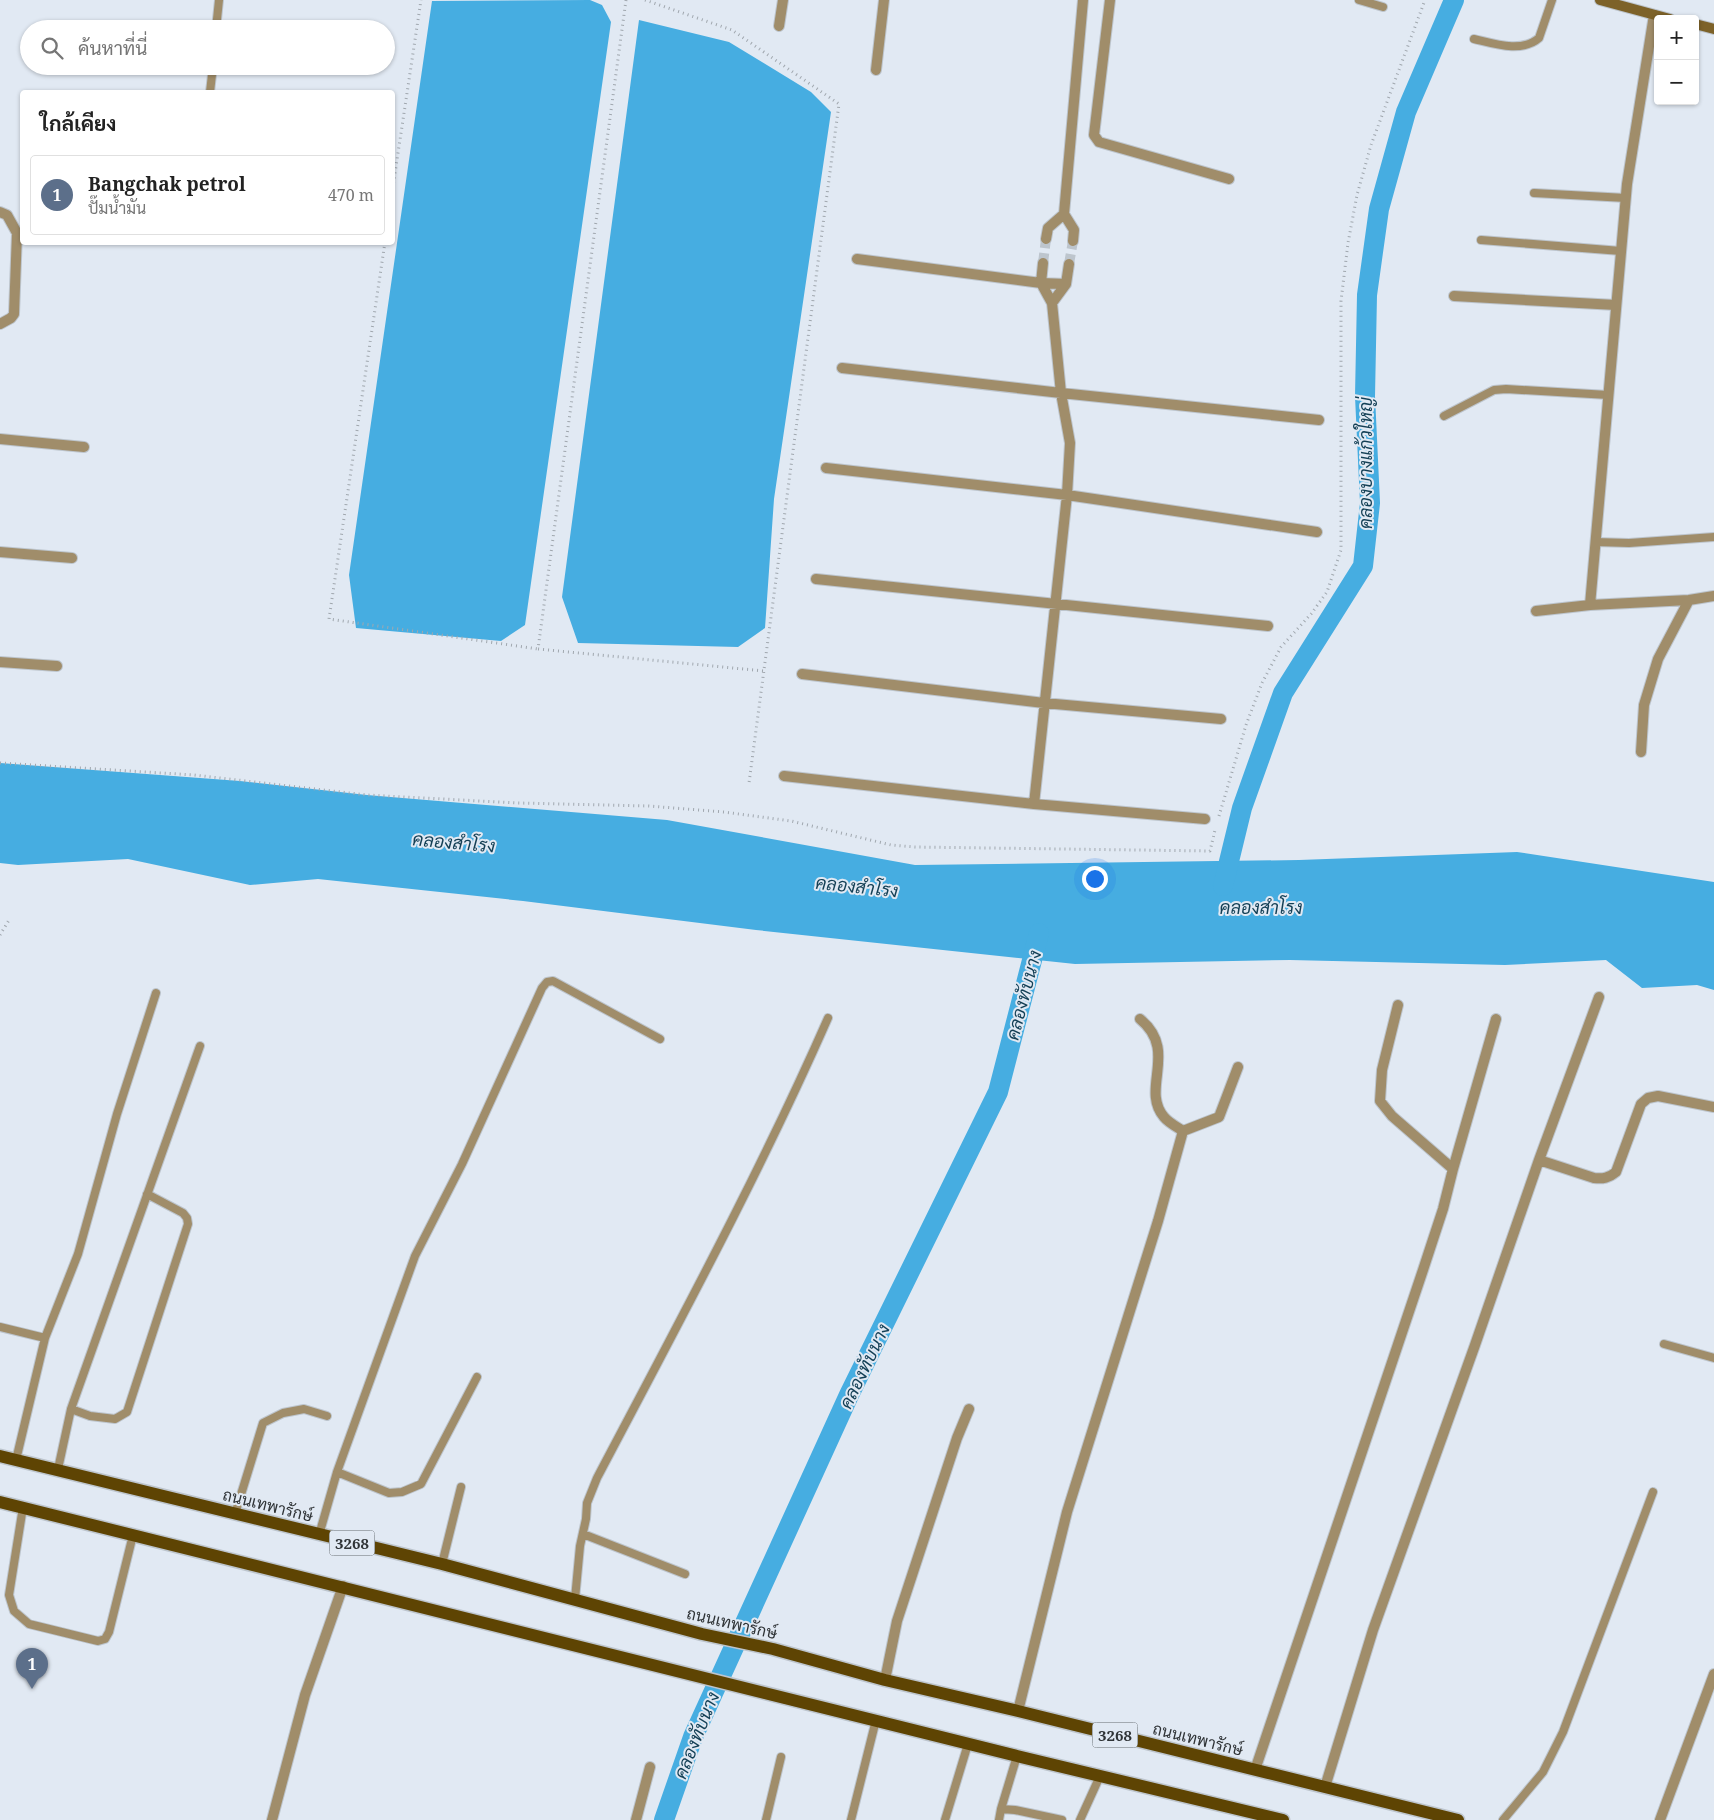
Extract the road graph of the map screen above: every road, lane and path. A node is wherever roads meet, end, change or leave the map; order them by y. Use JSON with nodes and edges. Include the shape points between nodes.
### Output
{"nodes":[{"id":1,"x":219,"y":0,"type":"edge"},
{"id":2,"x":421,"y":0,"type":"edge"},
{"id":3,"x":626,"y":0,"type":"edge"},
{"id":4,"x":645,"y":0,"type":"edge"},
{"id":5,"x":783,"y":0,"type":"edge"},
{"id":6,"x":884,"y":0,"type":"edge"},
{"id":7,"x":1083,"y":0,"type":"edge"},
{"id":8,"x":1110,"y":0,"type":"edge"},
{"id":9,"x":1359,"y":0,"type":"edge"},
{"id":10,"x":1425,"y":0,"type":"edge"},
{"id":11,"x":1552,"y":0,"type":"edge"},
{"id":12,"x":1600,"y":0,"type":"edge"},
{"id":13,"x":1383,"y":7,"type":"dead end"},
{"id":14,"x":1654,"y":15,"type":"joint"},
{"id":15,"x":217,"y":20,"type":"edge"},
{"id":16,"x":1699,"y":25,"type":"edge"},
{"id":17,"x":779,"y":26,"type":"dead end"},
{"id":18,"x":1714,"y":28,"type":"edge"},
{"id":19,"x":1474,"y":39,"type":"dead end"},
{"id":20,"x":876,"y":70,"type":"dead end"},
{"id":21,"x":212,"y":75,"type":"edge"},
{"id":22,"x":210,"y":90,"type":"edge"},
{"id":23,"x":395,"y":173,"type":"edge"},
{"id":24,"x":1229,"y":179,"type":"dead end"},
{"id":25,"x":1534,"y":193,"type":"dead end"},
{"id":26,"x":1626,"y":198,"type":"junction"},
{"id":27,"x":0,"y":212,"type":"edge"},
{"id":28,"x":1064,"y":214,"type":"junction"},
{"id":29,"x":1046,"y":239,"type":"tunnel mouth"},
{"id":30,"x":1481,"y":240,"type":"dead end"},
{"id":31,"x":1074,"y":241,"type":"tunnel mouth"},
{"id":32,"x":385,"y":245,"type":"edge"},
{"id":33,"x":1621,"y":251,"type":"junction"},
{"id":34,"x":857,"y":259,"type":"dead end"},
{"id":35,"x":1043,"y":263,"type":"tunnel mouth"},
{"id":36,"x":1069,"y":264,"type":"tunnel mouth"},
{"id":37,"x":1040,"y":283,"type":"junction"},
{"id":38,"x":1066,"y":284,"type":"junction"},
{"id":39,"x":1454,"y":296,"type":"dead end"},
{"id":40,"x":1052,"y":303,"type":"junction"},
{"id":41,"x":1616,"y":305,"type":"junction"},
{"id":42,"x":0,"y":324,"type":"edge"},
{"id":43,"x":842,"y":368,"type":"dead end"},
{"id":44,"x":1061,"y":393,"type":"junction"},
{"id":45,"x":1608,"y":395,"type":"junction"},
{"id":46,"x":1444,"y":416,"type":"dead end"},
{"id":47,"x":1319,"y":420,"type":"dead end"},
{"id":48,"x":0,"y":439,"type":"edge"},
{"id":49,"x":84,"y":446,"type":"dead end"},
{"id":50,"x":826,"y":468,"type":"dead end"},
{"id":51,"x":1067,"y":496,"type":"junction"},
{"id":52,"x":1317,"y":532,"type":"dead end"},
{"id":53,"x":1714,"y":537,"type":"edge"},
{"id":54,"x":1595,"y":542,"type":"junction"},
{"id":55,"x":0,"y":552,"type":"edge"},
{"id":56,"x":72,"y":558,"type":"dead end"},
{"id":57,"x":816,"y":579,"type":"dead end"},
{"id":58,"x":1714,"y":596,"type":"edge"},
{"id":59,"x":1689,"y":600,"type":"junction"},
{"id":60,"x":1056,"y":604,"type":"junction"},
{"id":61,"x":1590,"y":605,"type":"junction"},
{"id":62,"x":1536,"y":611,"type":"dead end"},
{"id":63,"x":1268,"y":626,"type":"dead end"},
{"id":64,"x":538,"y":649,"type":"junction"},
{"id":65,"x":0,"y":662,"type":"edge"},
{"id":66,"x":57,"y":666,"type":"dead end"},
{"id":67,"x":764,"y":671,"type":"junction"},
{"id":68,"x":802,"y":674,"type":"dead end"},
{"id":69,"x":1044,"y":703,"type":"junction"},
{"id":70,"x":1221,"y":719,"type":"dead end"},
{"id":71,"x":1641,"y":752,"type":"dead end"},
{"id":72,"x":0,"y":763,"type":"edge"},
{"id":73,"x":784,"y":776,"type":"dead end"},
{"id":74,"x":749,"y":783,"type":"dead end"},
{"id":75,"x":1034,"y":804,"type":"junction"},
{"id":76,"x":1205,"y":819,"type":"dead end"},
{"id":77,"x":9,"y":920,"type":"dead end"},
{"id":78,"x":0,"y":935,"type":"edge"},
{"id":79,"x":156,"y":993,"type":"dead end"},
{"id":80,"x":1599,"y":997,"type":"dead end"},
{"id":81,"x":1398,"y":1005,"type":"dead end"},
{"id":82,"x":828,"y":1018,"type":"dead end"},
{"id":83,"x":1140,"y":1019,"type":"dead end"},
{"id":84,"x":1496,"y":1019,"type":"dead end"},
{"id":85,"x":660,"y":1039,"type":"dead end"},
{"id":86,"x":200,"y":1046,"type":"dead end"},
{"id":87,"x":1238,"y":1067,"type":"dead end"},
{"id":88,"x":1714,"y":1107,"type":"edge"},
{"id":89,"x":1183,"y":1132,"type":"junction"},
{"id":90,"x":1539,"y":1160,"type":"junction"},
{"id":91,"x":1453,"y":1169,"type":"junction"},
{"id":92,"x":147,"y":1194,"type":"junction"},
{"id":93,"x":0,"y":1327,"type":"edge"},
{"id":94,"x":45,"y":1338,"type":"junction"},
{"id":95,"x":1664,"y":1344,"type":"dead end"},
{"id":96,"x":1714,"y":1357,"type":"edge"},
{"id":97,"x":477,"y":1377,"type":"dead end"},
{"id":98,"x":71,"y":1409,"type":"junction"},
{"id":99,"x":969,"y":1409,"type":"dead end"},
{"id":100,"x":327,"y":1416,"type":"dead end"},
{"id":101,"x":0,"y":1456,"type":"edge"},
{"id":102,"x":16,"y":1460,"type":"junction"},
{"id":103,"x":58,"y":1469,"type":"junction"},
{"id":104,"x":337,"y":1472,"type":"junction"},
{"id":105,"x":461,"y":1487,"type":"dead end"},
{"id":106,"x":1653,"y":1492,"type":"dead end"},
{"id":107,"x":0,"y":1502,"type":"edge"},
{"id":108,"x":23,"y":1507,"type":"junction"},
{"id":109,"x":235,"y":1514,"type":"junction"},
{"id":110,"x":583,"y":1534,"type":"junction"},
{"id":111,"x":133,"y":1535,"type":"junction"},
{"id":112,"x":319,"y":1535,"type":"junction"},
{"id":113,"x":442,"y":1564,"type":"junction"},
{"id":114,"x":685,"y":1574,"type":"dead end"},
{"id":115,"x":343,"y":1586,"type":"junction"},
{"id":116,"x":575,"y":1599,"type":"junction"},
{"id":117,"x":1714,"y":1674,"type":"edge"},
{"id":118,"x":885,"y":1680,"type":"junction"},
{"id":119,"x":1018,"y":1711,"type":"junction"},
{"id":120,"x":876,"y":1720,"type":"junction"},
{"id":121,"x":968,"y":1744,"type":"junction"},
{"id":122,"x":1017,"y":1756,"type":"junction"},
{"id":123,"x":781,"y":1757,"type":"dead end"},
{"id":124,"x":650,"y":1767,"type":"dead end"},
{"id":125,"x":1255,"y":1770,"type":"junction"},
{"id":126,"x":1100,"y":1776,"type":"junction"},
{"id":127,"x":1326,"y":1787,"type":"junction"},
{"id":128,"x":1001,"y":1809,"type":"junction"},
{"id":129,"x":1238,"y":1815,"type":"edge"},
{"id":130,"x":272,"y":1820,"type":"edge"},
{"id":131,"x":636,"y":1820,"type":"edge"},
{"id":132,"x":766,"y":1820,"type":"edge"},
{"id":133,"x":851,"y":1820,"type":"edge"},
{"id":134,"x":945,"y":1820,"type":"edge"},
{"id":135,"x":999,"y":1820,"type":"edge"},
{"id":136,"x":1062,"y":1820,"type":"edge"},
{"id":137,"x":1080,"y":1820,"type":"edge"},
{"id":138,"x":1283,"y":1820,"type":"edge"},
{"id":139,"x":1458,"y":1820,"type":"edge"},
{"id":140,"x":1504,"y":1820,"type":"edge"},
{"id":141,"x":1660,"y":1820,"type":"edge"}],
"edges":[{"from":1,"to":15,"type":"lane"},
{"from":2,"to":23,"type":"path"},
{"from":3,"to":64,"type":"path"},
{"from":4,"to":67,"type":"path","via":[[732,30],[840,104]]},
{"from":5,"to":17,"type":"street"},
{"from":6,"to":20,"type":"street"},
{"from":7,"to":28,"type":"street"},
{"from":8,"to":24,"type":"street","via":[[1095,137],[1099,142]]},
{"from":9,"to":13,"type":"lane"},
{"from":10,"to":72,"type":"path","via":[[1371,145],[1356,195],[1348,243],[1341,301],[1341,550],[1327,592],[1281,647],[1262,683],[1230,775],[1210,851],[891,845],[791,821],[724,812],[367,795],[194,775]]},
{"from":11,"to":19,"type":"lane","via":[[1539,38],[1534,42],[1526,46],[1503,46]]},
{"from":12,"to":14,"type":"main road"},
{"from":14,"to":26,"type":"street"},
{"from":16,"to":18,"type":"main road"},
{"from":21,"to":22,"type":"lane"},
{"from":25,"to":26,"type":"lane"},
{"from":26,"to":33,"type":"street"},
{"from":27,"to":42,"type":"street","via":[[7,215],[17,233],[14,314]]},
{"from":28,"to":29,"type":"street","via":[[1048,228]]},
{"from":28,"to":31,"type":"street","via":[[1074,230]]},
{"from":30,"to":33,"type":"lane"},
{"from":32,"to":64,"type":"path","via":[[329,619]]},
{"from":33,"to":41,"type":"street"},
{"from":34,"to":37,"type":"street"},
{"from":35,"to":37,"type":"street"},
{"from":36,"to":38,"type":"street"},
{"from":37,"to":38,"type":"street"},
{"from":37,"to":40,"type":"street"},
{"from":38,"to":40,"type":"street"},
{"from":39,"to":41,"type":"street"},
{"from":40,"to":44,"type":"street"},
{"from":41,"to":45,"type":"street"},
{"from":43,"to":44,"type":"street"},
{"from":44,"to":47,"type":"street"},
{"from":44,"to":51,"type":"street","via":[[1070,443]]},
{"from":45,"to":46,"type":"lane","via":[[1494,390]]},
{"from":45,"to":54,"type":"street"},
{"from":48,"to":49,"type":"street"},
{"from":50,"to":51,"type":"street"},
{"from":51,"to":52,"type":"street"},
{"from":51,"to":60,"type":"street"},
{"from":53,"to":54,"type":"lane"},
{"from":54,"to":61,"type":"street"},
{"from":55,"to":56,"type":"street"},
{"from":57,"to":60,"type":"street"},
{"from":58,"to":59,"type":"street"},
{"from":59,"to":61,"type":"street"},
{"from":59,"to":71,"type":"street","via":[[1658,659],[1644,705]]},
{"from":60,"to":63,"type":"street"},
{"from":60,"to":69,"type":"street"},
{"from":61,"to":62,"type":"street"},
{"from":64,"to":67,"type":"path"},
{"from":65,"to":66,"type":"street"},
{"from":67,"to":74,"type":"path"},
{"from":68,"to":69,"type":"street"},
{"from":69,"to":70,"type":"street"},
{"from":69,"to":75,"type":"street"},
{"from":73,"to":75,"type":"street"},
{"from":75,"to":76,"type":"street"},
{"from":77,"to":78,"type":"path"},
{"from":79,"to":94,"type":"lane","via":[[117,1114],[78,1254]]},
{"from":80,"to":90,"type":"street"},
{"from":81,"to":91,"type":"street","via":[[1382,1070],[1380,1101],[1392,1116]]},
{"from":82,"to":110,"type":"lane","via":[[698,1285],[597,1478]]},
{"from":83,"to":89,"type":"street","via":[[1150,1027],[1157,1041],[1158,1105],[1165,1119]]},
{"from":84,"to":91,"type":"street"},
{"from":85,"to":104,"type":"lane","via":[[553,981],[542,988],[462,1164],[415,1256]]},
{"from":86,"to":92,"type":"lane"},
{"from":87,"to":89,"type":"street","via":[[1219,1116]]},
{"from":88,"to":90,"type":"street","via":[[1658,1096],[1648,1098],[1642,1104],[1616,1172],[1610,1177],[1594,1178]]},
{"from":89,"to":119,"type":"street","via":[[1067,1512]]},
{"from":90,"to":127,"type":"street","via":[[1373,1630]]},
{"from":91,"to":125,"type":"street","via":[[1420,1279]]},
{"from":92,"to":98,"type":"lane"},
{"from":92,"to":98,"type":"lane","via":[[183,1213],[188,1224],[127,1412],[115,1419],[90,1416]]},
{"from":93,"to":94,"type":"lane"},
{"from":94,"to":102,"type":"lane"},
{"from":95,"to":96,"type":"lane"},
{"from":97,"to":104,"type":"lane","via":[[421,1484],[402,1492],[389,1493]]},
{"from":98,"to":103,"type":"lane"},
{"from":99,"to":118,"type":"street","via":[[897,1621]]},
{"from":100,"to":109,"type":"lane","via":[[304,1409],[283,1413],[263,1423]]},
{"from":101,"to":102,"type":"main road","name":"ถนนเทพารักษ์","number":"3268"},
{"from":102,"to":103,"type":"main road","name":"ถนนเทพารักษ์","number":"3268"},
{"from":103,"to":109,"type":"main road","name":"ถนนเทพารักษ์","number":"3268"},
{"from":104,"to":112,"type":"lane"},
{"from":105,"to":113,"type":"lane"},
{"from":106,"to":140,"type":"lane","via":[[1562,1732],[1543,1772]]},
{"from":107,"to":108,"type":"main road"},
{"from":108,"to":111,"type":"main road"},
{"from":108,"to":111,"type":"lane","via":[[9,1595],[14,1611],[29,1624],[98,1641],[105,1638]]},
{"from":109,"to":112,"type":"main road","name":"ถนนเทพารักษ์","number":"3268"},
{"from":110,"to":114,"type":"lane"},
{"from":110,"to":116,"type":"lane"},
{"from":111,"to":115,"type":"main road"},
{"from":112,"to":113,"type":"main road","name":"ถนนเทพารักษ์","number":"3268"},
{"from":113,"to":116,"type":"main road","name":"ถนนเทพารักษ์","number":"3268"},
{"from":115,"to":120,"type":"main road"},
{"from":115,"to":130,"type":"street","via":[[305,1695]]},
{"from":116,"to":118,"type":"main road","name":"ถนนเทพารักษ์","number":"3268"},
{"from":117,"to":141,"type":"street"},
{"from":118,"to":119,"type":"main road","name":"ถนนเทพารักษ์","number":"3268"},
{"from":119,"to":125,"type":"main road","name":"ถนนเทพารักษ์","number":"3268"},
{"from":120,"to":121,"type":"main road"},
{"from":120,"to":133,"type":"lane"},
{"from":121,"to":122,"type":"main road"},
{"from":121,"to":134,"type":"lane"},
{"from":122,"to":126,"type":"main road"},
{"from":122,"to":128,"type":"lane"},
{"from":123,"to":132,"type":"lane"},
{"from":124,"to":131,"type":"street"},
{"from":125,"to":127,"type":"main road","name":"ถนนเทพารักษ์","number":"3268"},
{"from":126,"to":129,"type":"main road"},
{"from":126,"to":137,"type":"lane"},
{"from":127,"to":139,"type":"main road","name":"ถนนเทพารักษ์","number":"3268"},
{"from":128,"to":135,"type":"lane"},
{"from":128,"to":136,"type":"lane"},
{"from":129,"to":138,"type":"main road"}]}
